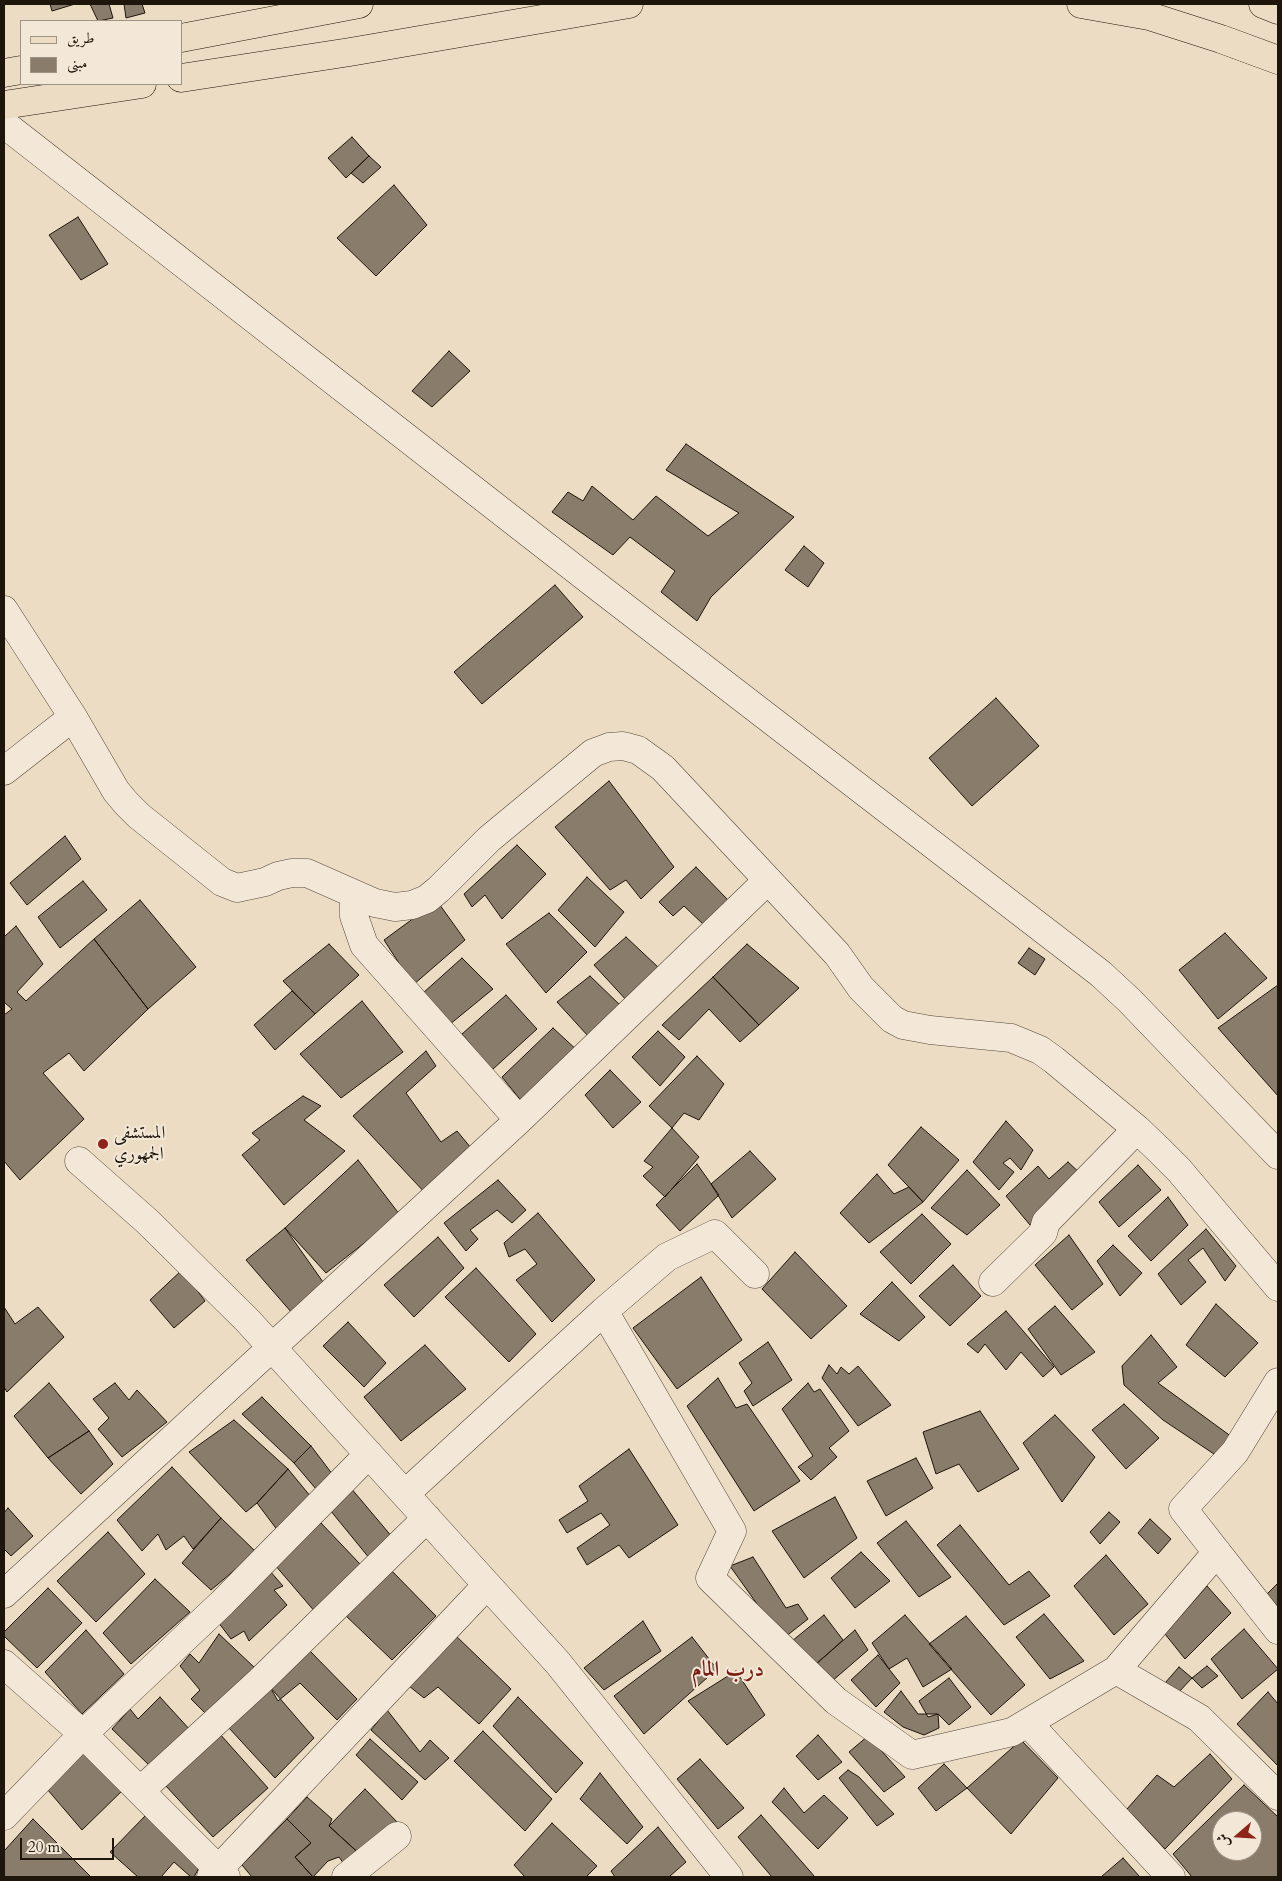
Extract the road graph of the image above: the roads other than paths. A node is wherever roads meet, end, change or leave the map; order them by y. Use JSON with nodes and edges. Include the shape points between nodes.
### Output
{"nodes":[{"id":1,"x":359,"y":4,"type":"edge"},
{"id":2,"x":629,"y":4,"type":"edge"},
{"id":3,"x":1081,"y":4,"type":"edge"},
{"id":4,"x":1263,"y":4,"type":"edge"},
{"id":5,"x":1278,"y":10,"type":"edge"},
{"id":6,"x":182,"y":38,"type":"edge"},
{"id":7,"x":1278,"y":60,"type":"edge"},
{"id":8,"x":20,"y":70,"type":"edge"},
{"id":9,"x":4,"y":73,"type":"edge"},
{"id":10,"x":182,"y":78,"type":"edge"},
{"id":11,"x":135,"y":85,"type":"edge"},
{"id":12,"x":4,"y":104,"type":"edge"},
{"id":13,"x":4,"y":124,"type":"edge"},
{"id":14,"x":4,"y":610,"type":"edge"},
{"id":15,"x":73,"y":717,"type":"junction"},
{"id":16,"x":4,"y":771,"type":"edge"},
{"id":17,"x":768,"y":880,"type":"junction"},
{"id":18,"x":358,"y":896,"type":"junction"},
{"id":19,"x":519,"y":1120,"type":"junction"},
{"id":20,"x":1137,"y":1129,"type":"junction"},
{"id":21,"x":1278,"y":1154,"type":"edge"},
{"id":22,"x":79,"y":1161,"type":"dead end"},
{"id":23,"x":755,"y":1274,"type":"dead end"},
{"id":24,"x":993,"y":1282,"type":"dead end"},
{"id":25,"x":1278,"y":1286,"type":"edge"},
{"id":26,"x":604,"y":1311,"type":"junction"},
{"id":27,"x":271,"y":1346,"type":"junction"},
{"id":28,"x":1278,"y":1382,"type":"edge"},
{"id":29,"x":369,"y":1454,"type":"junction"},
{"id":30,"x":405,"y":1494,"type":"junction"},
{"id":31,"x":427,"y":1518,"type":"junction"},
{"id":32,"x":1218,"y":1552,"type":"junction"},
{"id":33,"x":487,"y":1585,"type":"junction"},
{"id":34,"x":4,"y":1594,"type":"edge"},
{"id":35,"x":1278,"y":1630,"type":"edge"},
{"id":36,"x":4,"y":1664,"type":"edge"},
{"id":37,"x":1116,"y":1670,"type":"junction"},
{"id":38,"x":1028,"y":1723,"type":"junction"},
{"id":39,"x":83,"y":1734,"type":"junction"},
{"id":40,"x":140,"y":1790,"type":"junction"},
{"id":41,"x":1278,"y":1796,"type":"edge"},
{"id":42,"x":4,"y":1816,"type":"edge"},
{"id":43,"x":397,"y":1836,"type":"dead end"},
{"id":44,"x":219,"y":1875,"type":"edge"},
{"id":45,"x":346,"y":1877,"type":"edge"},
{"id":46,"x":729,"y":1877,"type":"edge"},
{"id":47,"x":1171,"y":1877,"type":"edge"}],
"edges":[{"from":1,"to":6,"type":"main road"},
{"from":2,"to":10,"type":"main road"},
{"from":3,"to":7,"type":"main road","via":[[1149,16]]},
{"from":4,"to":5,"type":"main road"},
{"from":8,"to":9,"type":"main road"},
{"from":11,"to":12,"type":"main road"},
{"from":13,"to":21,"type":"street","via":[[1101,974]]},
{"from":14,"to":15,"type":"street"},
{"from":15,"to":16,"type":"street"},
{"from":15,"to":18,"type":"street","via":[[126,804],[222,882],[236,888],[292,873],[307,873]]},
{"from":17,"to":18,"type":"street","via":[[663,768],[638,750],[623,746],[593,753],[489,839],[428,899],[395,907]]},
{"from":17,"to":19,"type":"street"},
{"from":17,"to":20,"type":"street","via":[[892,1019],[916,1028],[1011,1038],[1027,1044],[1054,1060]]},
{"from":18,"to":19,"type":"street","via":[[354,916],[364,945]]},
{"from":19,"to":27,"type":"street"},
{"from":20,"to":24,"type":"street","via":[[1046,1222],[1043,1233]]},
{"from":20,"to":25,"type":"street","via":[[1178,1170]]},
{"from":22,"to":27,"type":"street","via":[[148,1222]]},
{"from":23,"to":26,"type":"street","via":[[715,1234],[667,1257]]},
{"from":26,"to":30,"type":"street"},
{"from":26,"to":38,"type":"street","via":[[732,1531],[710,1578],[836,1701],[912,1755],[1012,1732]]},
{"from":27,"to":29,"type":"street"},
{"from":27,"to":34,"type":"street"},
{"from":28,"to":32,"type":"street","via":[[1235,1452],[1183,1509]]},
{"from":29,"to":30,"type":"street"},
{"from":29,"to":39,"type":"street","via":[[222,1603]]},
{"from":30,"to":31,"type":"street"},
{"from":31,"to":33,"type":"street"},
{"from":31,"to":40,"type":"street","via":[[260,1681]]},
{"from":32,"to":35,"type":"street"},
{"from":32,"to":37,"type":"street"},
{"from":33,"to":44,"type":"street"},
{"from":33,"to":46,"type":"street","via":[[558,1663]]},
{"from":36,"to":39,"type":"street"},
{"from":37,"to":38,"type":"street"},
{"from":37,"to":41,"type":"street","via":[[1199,1718]]},
{"from":38,"to":47,"type":"street"},
{"from":39,"to":40,"type":"street"},
{"from":39,"to":42,"type":"street"},
{"from":40,"to":44,"type":"street"},
{"from":43,"to":45,"type":"street"}]}
